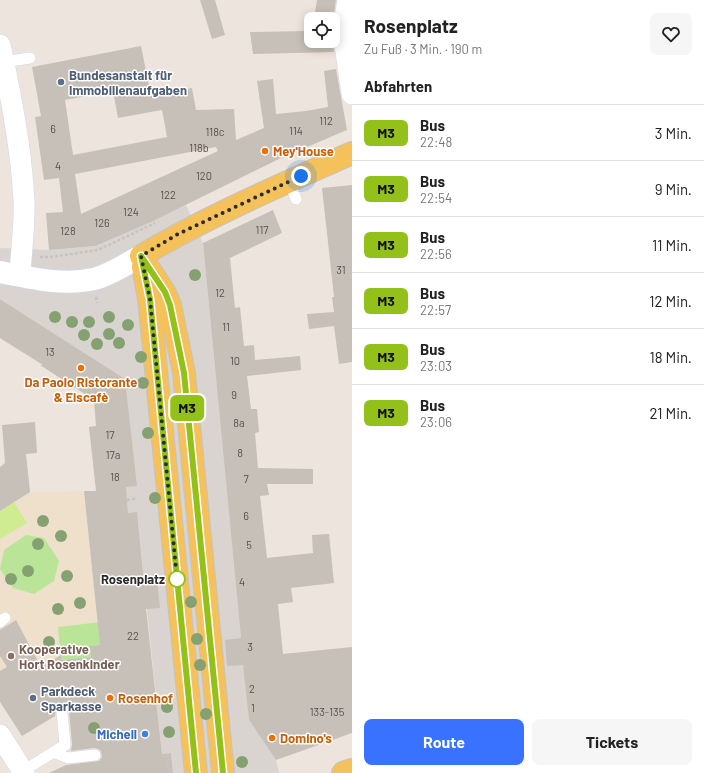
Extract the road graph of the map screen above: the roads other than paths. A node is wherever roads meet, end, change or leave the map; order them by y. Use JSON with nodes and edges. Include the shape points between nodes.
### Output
{"nodes":[{"id":1,"x":348,"y":0,"type":"edge"},
{"id":2,"x":2,"y":54,"type":"edge"},
{"id":3,"x":30,"y":58,"type":"dead end"},
{"id":4,"x":352,"y":94,"type":"edge"},
{"id":5,"x":352,"y":153,"type":"edge"},
{"id":6,"x":141,"y":256,"type":"junction"},
{"id":7,"x":10,"y":274,"type":"edge"},
{"id":8,"x":62,"y":712,"type":"dead end"},
{"id":9,"x":0,"y":735,"type":"edge"},
{"id":10,"x":53,"y":752,"type":"junction"},
{"id":11,"x":96,"y":755,"type":"dead end"},
{"id":12,"x":15,"y":764,"type":"edge"},
{"id":13,"x":352,"y":770,"type":"edge"},
{"id":14,"x":196,"y":773,"type":"edge"},
{"id":15,"x":223,"y":773,"type":"edge"},
{"id":16,"x":343,"y":773,"type":"edge"}],
"edges":[{"from":1,"to":4,"type":"street","via":[[343,31]]},
{"from":2,"to":3,"type":"lane"},
{"from":2,"to":7,"type":"street","via":[[17,130],[24,200],[24,214]]},
{"from":5,"to":6,"type":"main road","via":[[292,190],[178,234]]},
{"from":6,"to":7,"type":"street","via":[[95,279],[51,281]]},
{"from":6,"to":14,"type":"main road","via":[[150,299]]},
{"from":6,"to":15,"type":"main road","via":[[165,292],[170,305],[184,373]]},
{"from":8,"to":10,"type":"lane","via":[[65,745]]},
{"from":9,"to":12,"type":"street"},
{"from":10,"to":11,"type":"lane","via":[[68,758]]},
{"from":10,"to":12,"type":"lane"},
{"from":13,"to":16,"type":"main road"}]}
